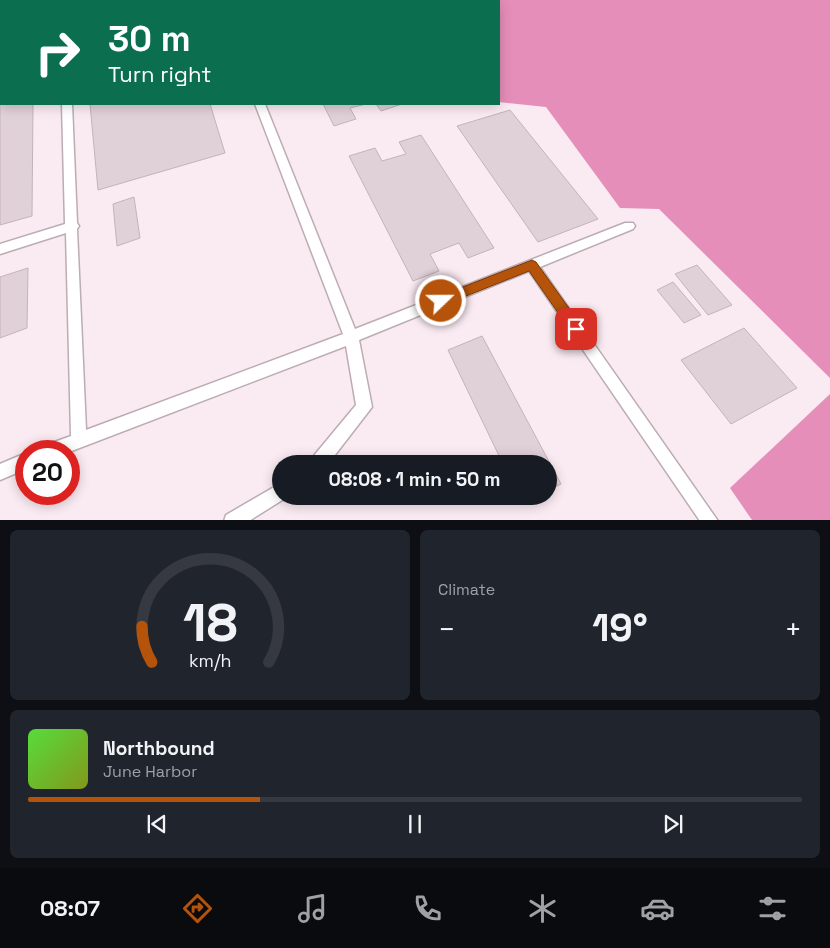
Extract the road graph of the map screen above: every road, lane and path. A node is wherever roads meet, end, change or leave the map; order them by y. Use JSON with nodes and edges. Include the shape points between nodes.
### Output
{"nodes":[{"id":1,"x":67,"y":105,"type":"edge"},
{"id":2,"x":260,"y":105,"type":"edge"},
{"id":3,"x":73,"y":226,"type":"junction"},
{"id":4,"x":629,"y":226,"type":"dead end"},
{"id":5,"x":0,"y":249,"type":"edge"},
{"id":6,"x":532,"y":265,"type":"junction"},
{"id":7,"x":351,"y":337,"type":"junction"},
{"id":8,"x":79,"y":440,"type":"joint"},
{"id":9,"x":325,"y":455,"type":"edge"},
{"id":10,"x":15,"y":466,"type":"edge"},
{"id":11,"x":0,"y":472,"type":"edge"},
{"id":12,"x":272,"y":496,"type":"edge"},
{"id":13,"x":232,"y":520,"type":"edge"},
{"id":14,"x":710,"y":520,"type":"edge"}],
"edges":[{"from":1,"to":3,"type":"lane"},
{"from":2,"to":7,"type":"lane"},
{"from":3,"to":5,"type":"lane"},
{"from":3,"to":8,"type":"lane"},
{"from":4,"to":6,"type":"lane"},
{"from":6,"to":7,"type":"lane"},
{"from":6,"to":14,"type":"lane"},
{"from":7,"to":8,"type":"lane"},
{"from":7,"to":9,"type":"lane","via":[[364,407]]},
{"from":10,"to":11,"type":"lane"},
{"from":12,"to":13,"type":"lane"}]}
